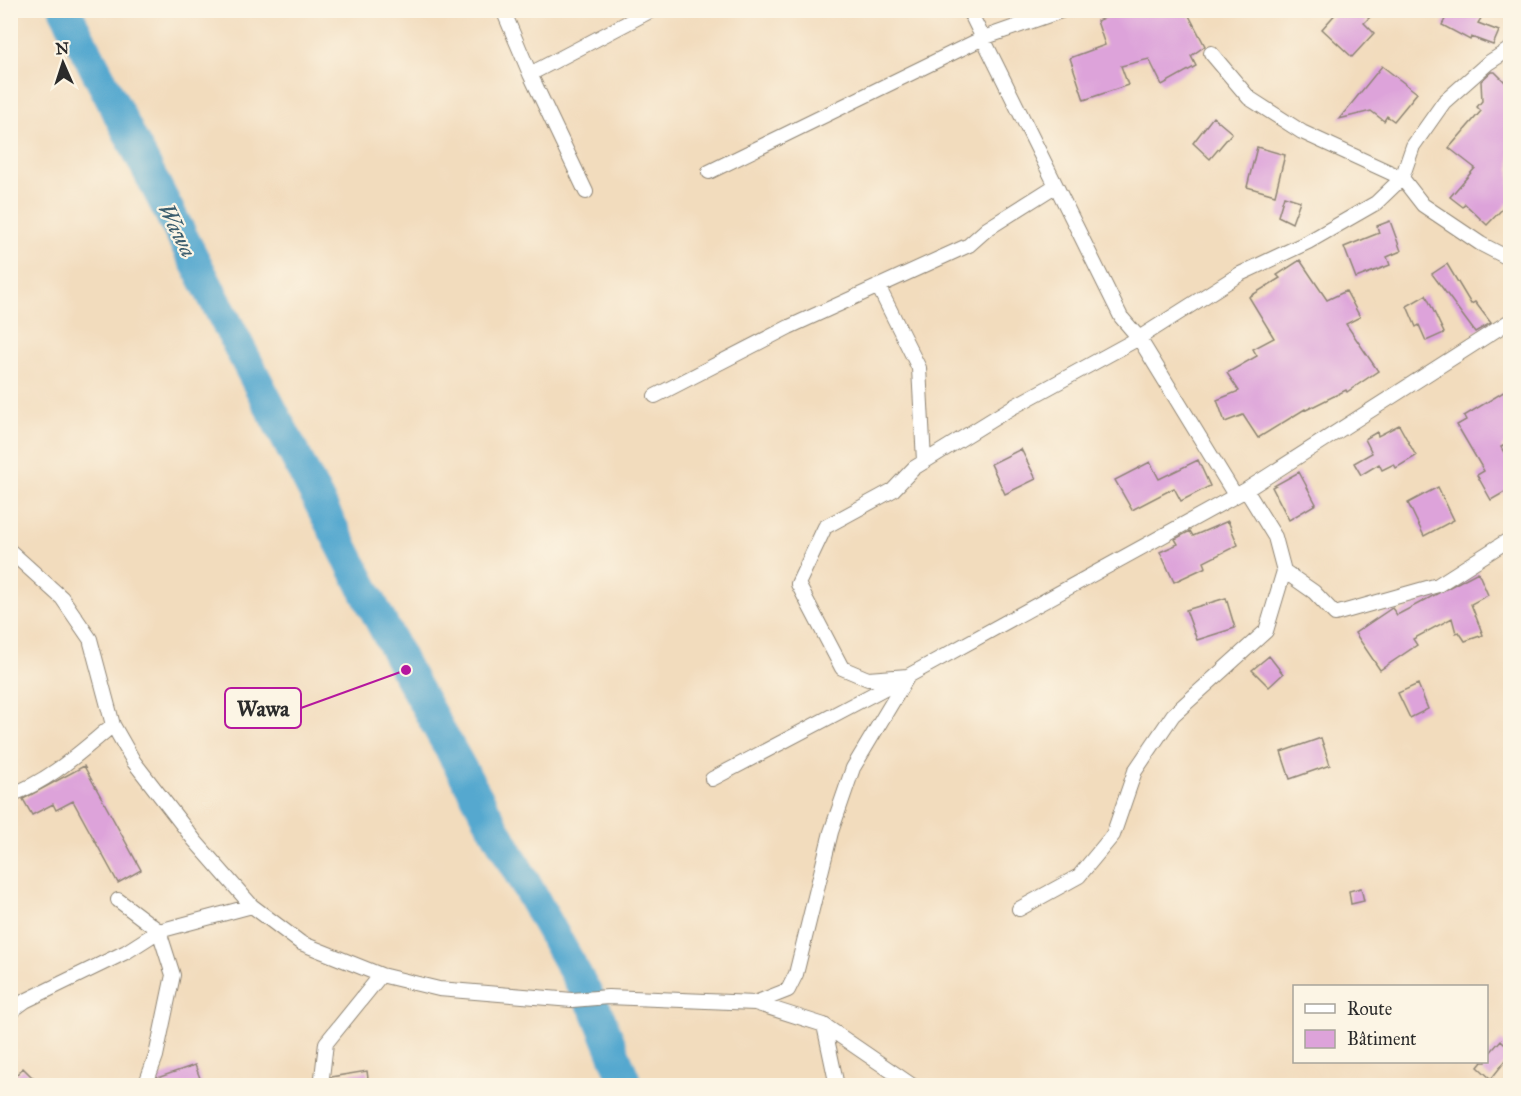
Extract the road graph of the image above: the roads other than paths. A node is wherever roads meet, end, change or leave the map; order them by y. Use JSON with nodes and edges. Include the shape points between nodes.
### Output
{"nodes":[{"id":1,"x":503,"y":10,"type":"edge"},
{"id":2,"x":652,"y":10,"type":"edge"},
{"id":3,"x":969,"y":10,"type":"edge"},
{"id":4,"x":1064,"y":10,"type":"edge"},
{"id":5,"x":983,"y":38,"type":"junction"},
{"id":6,"x":1510,"y":49,"type":"edge"},
{"id":7,"x":1211,"y":53,"type":"dead end"},
{"id":8,"x":530,"y":74,"type":"junction"},
{"id":9,"x":709,"y":172,"type":"dead end"},
{"id":10,"x":1402,"y":178,"type":"junction"},
{"id":11,"x":1055,"y":186,"type":"junction"},
{"id":12,"x":586,"y":192,"type":"dead end"},
{"id":13,"x":1510,"y":259,"type":"edge"},
{"id":14,"x":878,"y":286,"type":"junction"},
{"id":15,"x":1510,"y":321,"type":"edge"},
{"id":16,"x":1138,"y":338,"type":"junction"},
{"id":17,"x":655,"y":396,"type":"dead end"},
{"id":18,"x":924,"y":461,"type":"junction"},
{"id":19,"x":1240,"y":493,"type":"junction"},
{"id":20,"x":1510,"y":539,"type":"edge"},
{"id":21,"x":10,"y":551,"type":"edge"},
{"id":22,"x":1284,"y":572,"type":"junction"},
{"id":23,"x":908,"y":676,"type":"junction"},
{"id":24,"x":113,"y":725,"type":"junction"},
{"id":25,"x":712,"y":779,"type":"dead end"},
{"id":26,"x":10,"y":795,"type":"edge"},
{"id":27,"x":118,"y":900,"type":"dead end"},
{"id":28,"x":252,"y":906,"type":"junction"},
{"id":29,"x":1019,"y":909,"type":"dead end"},
{"id":30,"x":159,"y":931,"type":"junction"},
{"id":31,"x":381,"y":975,"type":"junction"},
{"id":32,"x":755,"y":1003,"type":"junction"},
{"id":33,"x":10,"y":1012,"type":"edge"},
{"id":34,"x":824,"y":1025,"type":"junction"},
{"id":35,"x":145,"y":1086,"type":"edge"},
{"id":36,"x":321,"y":1086,"type":"edge"},
{"id":37,"x":837,"y":1086,"type":"edge"},
{"id":38,"x":913,"y":1086,"type":"edge"}],
"edges":[{"from":1,"to":8,"type":"street"},
{"from":2,"to":8,"type":"street"},
{"from":3,"to":5,"type":"street"},
{"from":4,"to":5,"type":"street"},
{"from":5,"to":9,"type":"street"},
{"from":5,"to":11,"type":"street"},
{"from":6,"to":10,"type":"street","via":[[1444,102],[1413,146]]},
{"from":7,"to":10,"type":"street","via":[[1249,98],[1302,132]]},
{"from":8,"to":12,"type":"street"},
{"from":10,"to":13,"type":"street","via":[[1423,205]]},
{"from":10,"to":16,"type":"street","via":[[1376,203],[1308,242],[1240,274]]},
{"from":11,"to":14,"type":"street","via":[[969,245]]},
{"from":11,"to":16,"type":"street","via":[[1121,317]]},
{"from":14,"to":17,"type":"street"},
{"from":14,"to":18,"type":"street","via":[[919,368]]},
{"from":15,"to":19,"type":"street"},
{"from":16,"to":18,"type":"street"},
{"from":16,"to":19,"type":"street"},
{"from":18,"to":23,"type":"street","via":[[893,490],[825,527],[798,584],[842,668],[868,679]]},
{"from":19,"to":22,"type":"street","via":[[1275,537]]},
{"from":19,"to":23,"type":"street"},
{"from":20,"to":22,"type":"street","via":[[1438,585],[1335,614],[1314,592]]},
{"from":21,"to":24,"type":"street","via":[[62,598],[90,639]]},
{"from":22,"to":29,"type":"street","via":[[1266,630],[1173,715],[1135,771],[1113,835],[1079,876]]},
{"from":23,"to":25,"type":"street"},
{"from":23,"to":32,"type":"street","via":[[853,768],[831,832],[796,974],[788,990]]},
{"from":24,"to":26,"type":"street","via":[[59,769],[30,788]]},
{"from":24,"to":28,"type":"street","via":[[140,771]]},
{"from":27,"to":30,"type":"street"},
{"from":28,"to":30,"type":"street"},
{"from":28,"to":31,"type":"street","via":[[301,943]]},
{"from":30,"to":33,"type":"street"},
{"from":30,"to":35,"type":"street","via":[[173,975],[156,1056]]},
{"from":31,"to":32,"type":"street","via":[[439,989],[572,1000]]},
{"from":31,"to":36,"type":"street","via":[[326,1044]]},
{"from":32,"to":34,"type":"street"},
{"from":34,"to":37,"type":"street"},
{"from":34,"to":38,"type":"street"}]}
